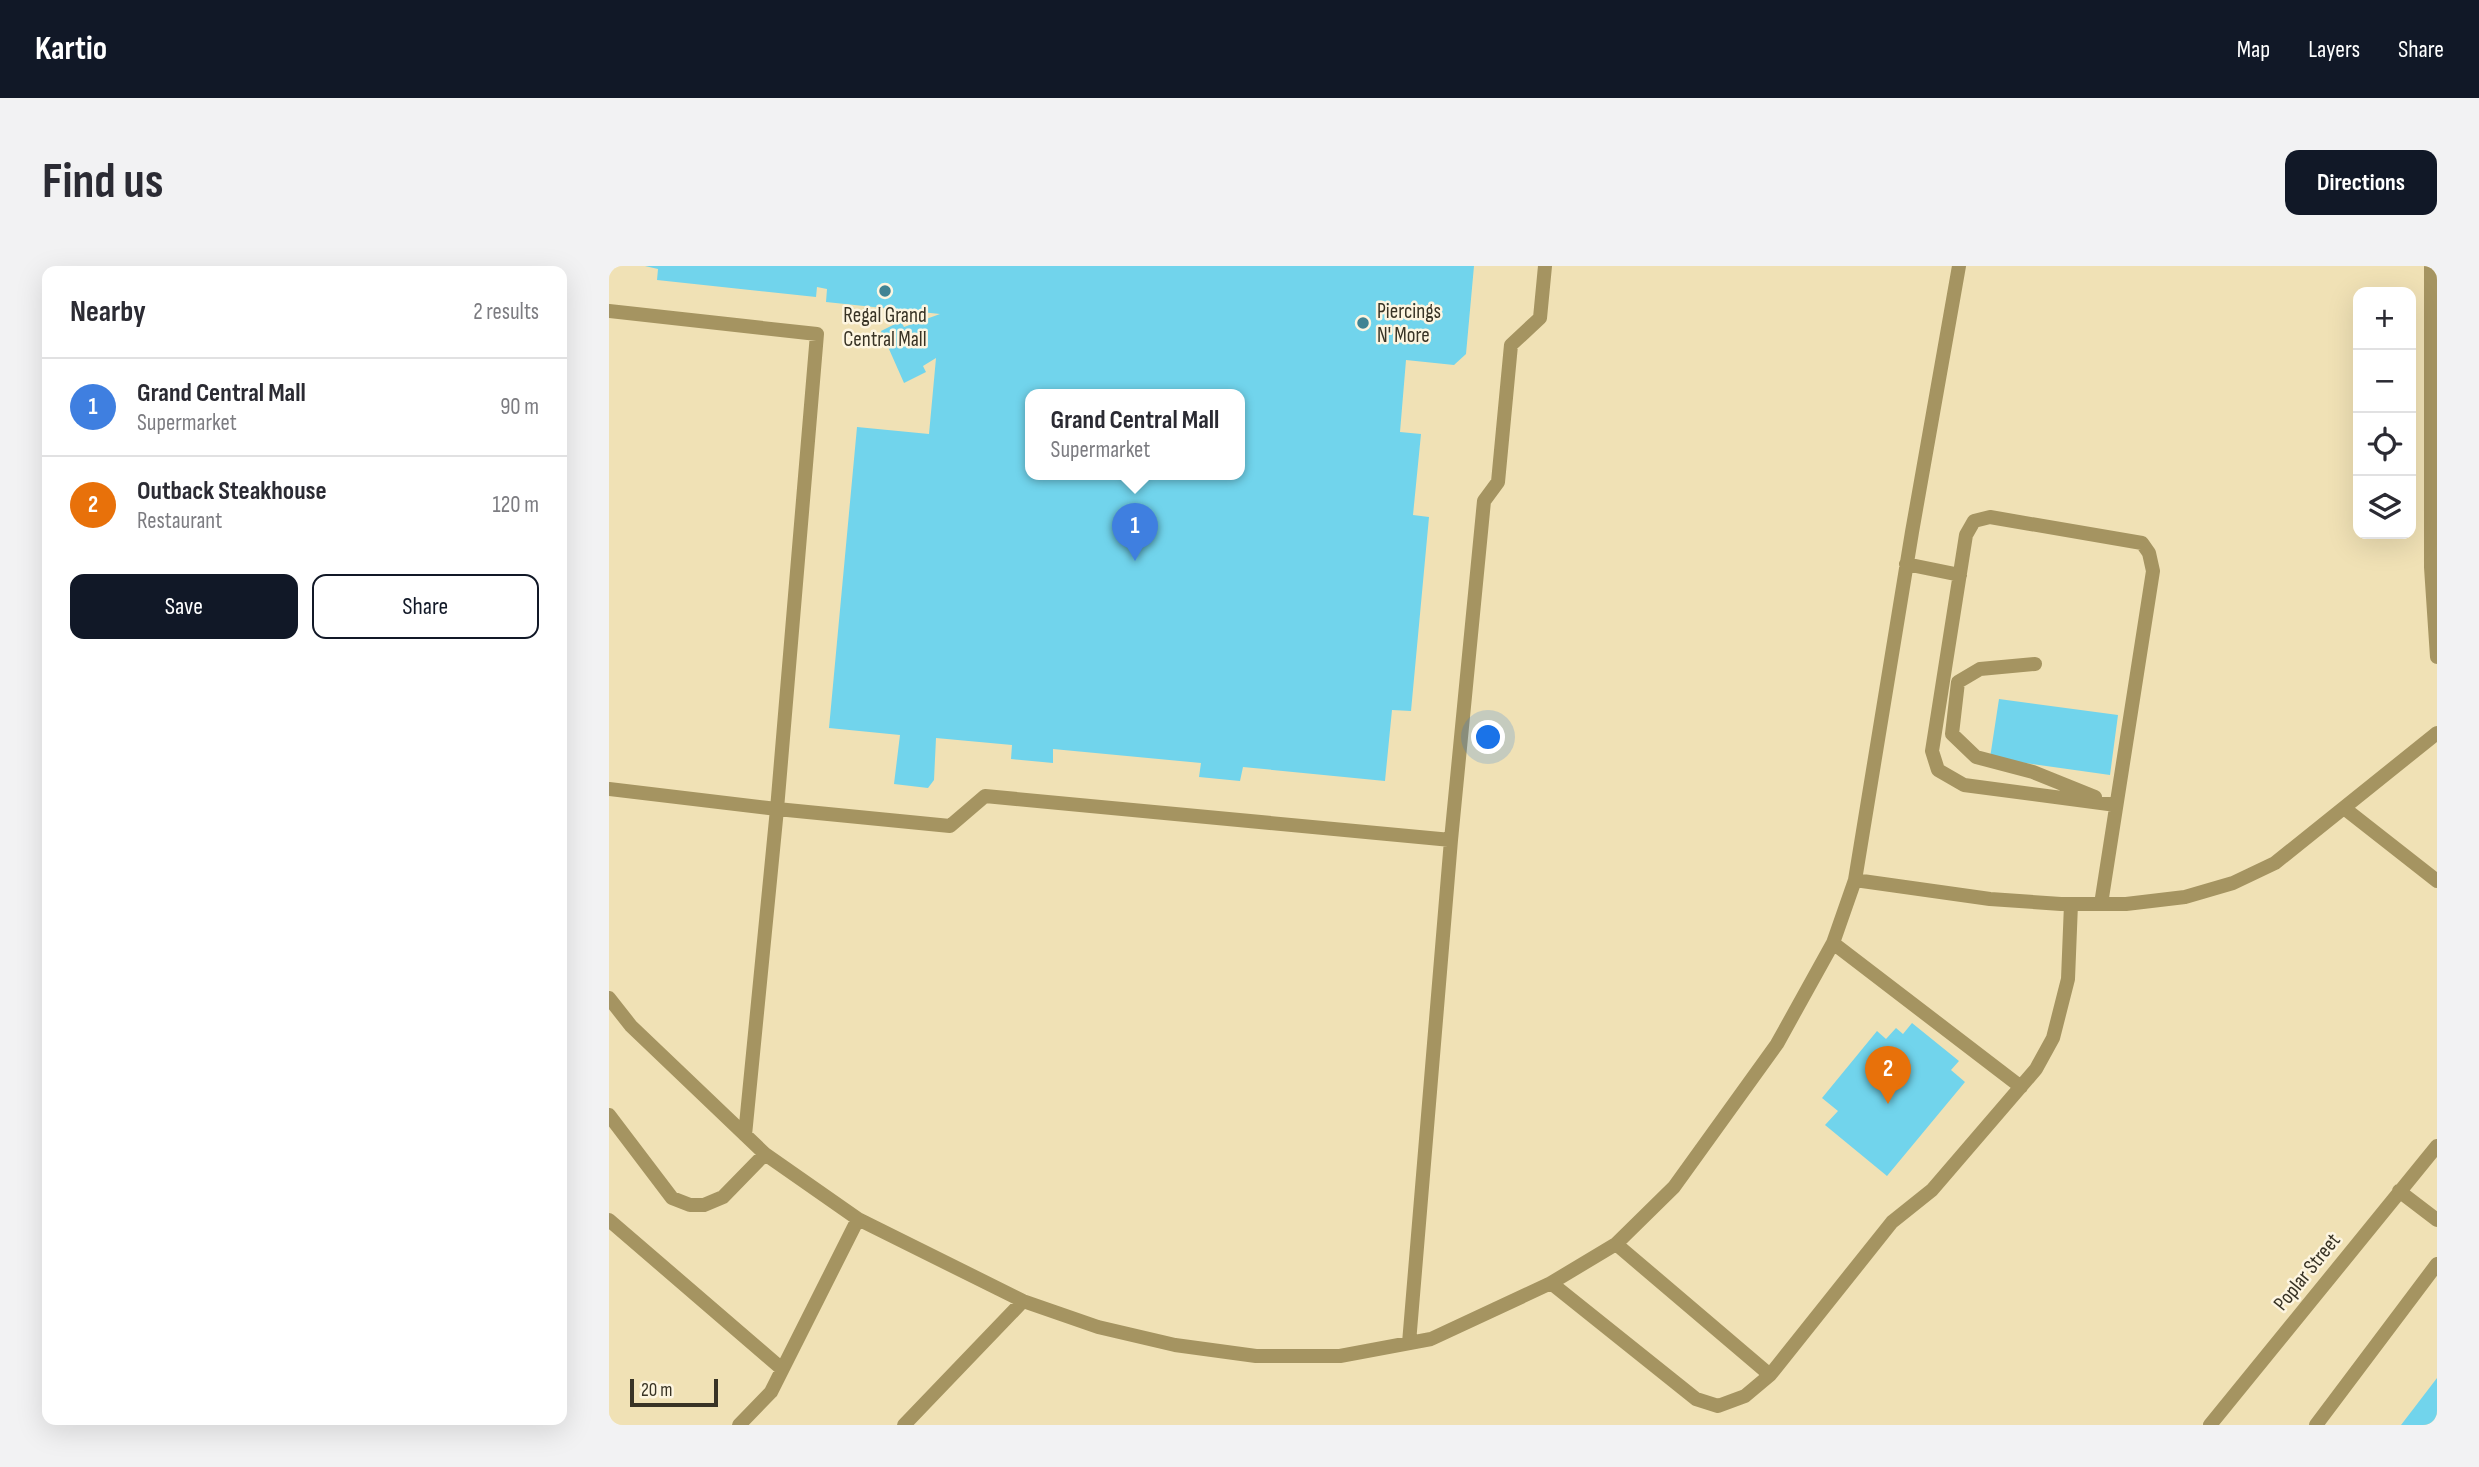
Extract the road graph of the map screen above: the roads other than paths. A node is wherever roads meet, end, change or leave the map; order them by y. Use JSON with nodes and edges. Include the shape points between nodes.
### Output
{"nodes":[{"id":1,"x":1545,"y":266,"type":"edge"},
{"id":2,"x":1959,"y":266,"type":"edge"},
{"id":3,"x":2433,"y":275,"type":"edge"},
{"id":4,"x":609,"y":311,"type":"edge"},
{"id":5,"x":1906,"y":564,"type":"junction"},
{"id":6,"x":1959,"y":575,"type":"junction"},
{"id":7,"x":2435,"y":605,"type":"edge"},
{"id":8,"x":2437,"y":657,"type":"edge"},
{"id":9,"x":2035,"y":664,"type":"dead end"},
{"id":10,"x":2437,"y":733,"type":"edge"},
{"id":11,"x":609,"y":789,"type":"edge"},
{"id":12,"x":2116,"y":805,"type":"junction"},
{"id":13,"x":2344,"y":808,"type":"junction"},
{"id":14,"x":777,"y":809,"type":"junction"},
{"id":15,"x":1451,"y":839,"type":"junction"},
{"id":16,"x":1855,"y":880,"type":"junction"},
{"id":17,"x":2437,"y":881,"type":"edge"},
{"id":18,"x":2071,"y":904,"type":"junction"},
{"id":19,"x":2101,"y":904,"type":"junction"},
{"id":20,"x":1833,"y":943,"type":"junction"},
{"id":21,"x":609,"y":998,"type":"edge"},
{"id":22,"x":2021,"y":1087,"type":"junction"},
{"id":23,"x":609,"y":1115,"type":"edge"},
{"id":24,"x":745,"y":1136,"type":"junction"},
{"id":25,"x":2437,"y":1146,"type":"edge"},
{"id":26,"x":765,"y":1154,"type":"junction"},
{"id":27,"x":2399,"y":1191,"type":"junction"},
{"id":28,"x":858,"y":1219,"type":"junction"},
{"id":29,"x":609,"y":1220,"type":"edge"},
{"id":30,"x":2437,"y":1220,"type":"edge"},
{"id":31,"x":1616,"y":1244,"type":"junction"},
{"id":32,"x":2437,"y":1264,"type":"edge"},
{"id":33,"x":1551,"y":1283,"type":"junction"},
{"id":34,"x":1023,"y":1301,"type":"junction"},
{"id":35,"x":1409,"y":1343,"type":"junction"},
{"id":36,"x":782,"y":1368,"type":"junction"},
{"id":37,"x":1770,"y":1375,"type":"junction"},
{"id":38,"x":739,"y":1425,"type":"edge"},
{"id":39,"x":904,"y":1425,"type":"edge"},
{"id":40,"x":2210,"y":1425,"type":"edge"},
{"id":41,"x":2316,"y":1425,"type":"edge"}],
"edges":[{"from":1,"to":15,"type":"street","via":[[1540,318],[1511,345],[1498,482],[1484,501]]},
{"from":2,"to":5,"type":"street"},
{"from":3,"to":7,"type":"street"},
{"from":4,"to":14,"type":"street","via":[[817,334]]},
{"from":5,"to":6,"type":"street"},
{"from":5,"to":16,"type":"street"},
{"from":6,"to":12,"type":"street","via":[[1932,751],[1937,770],[1964,785]]},
{"from":6,"to":12,"type":"street","via":[[1973,521],[1990,517],[2142,543],[2149,553],[2153,571]]},
{"from":7,"to":8,"type":"street"},
{"from":9,"to":12,"type":"street","via":[[1980,669],[1958,682],[1952,734],[1976,757],[2033,772]]},
{"from":10,"to":13,"type":"street"},
{"from":11,"to":14,"type":"street"},
{"from":12,"to":19,"type":"street"},
{"from":13,"to":17,"type":"street"},
{"from":13,"to":19,"type":"street","via":[[2275,863],[2233,883],[2185,897]]},
{"from":14,"to":15,"type":"street","via":[[950,826],[985,796]]},
{"from":14,"to":24,"type":"street"},
{"from":15,"to":35,"type":"street"},
{"from":16,"to":18,"type":"street","via":[[1990,899]]},
{"from":16,"to":20,"type":"street"},
{"from":18,"to":19,"type":"street"},
{"from":18,"to":22,"type":"street","via":[[2068,979],[2053,1038]]},
{"from":20,"to":22,"type":"street"},
{"from":20,"to":31,"type":"street","via":[[1777,1044],[1674,1187]]},
{"from":21,"to":24,"type":"street","via":[[631,1026]]},
{"from":22,"to":37,"type":"street","via":[[1932,1190],[1892,1222]]},
{"from":23,"to":26,"type":"street","via":[[672,1198],[690,1205],[723,1197]]},
{"from":24,"to":26,"type":"street"},
{"from":25,"to":27,"type":"street","name":"Poplar Street"},
{"from":26,"to":28,"type":"street"},
{"from":27,"to":30,"type":"street"},
{"from":27,"to":40,"type":"street","name":"Poplar Street"},
{"from":28,"to":34,"type":"street"},
{"from":28,"to":36,"type":"street"},
{"from":29,"to":36,"type":"street"},
{"from":31,"to":33,"type":"street"},
{"from":31,"to":37,"type":"street"},
{"from":32,"to":41,"type":"street"},
{"from":33,"to":35,"type":"street","via":[[1431,1339]]},
{"from":33,"to":37,"type":"street","via":[[1696,1399],[1719,1406],[1745,1396]]},
{"from":34,"to":35,"type":"street","via":[[1136,1336],[1256,1356],[1339,1356]]},
{"from":34,"to":39,"type":"street"},
{"from":36,"to":38,"type":"street","via":[[771,1392]]}]}
